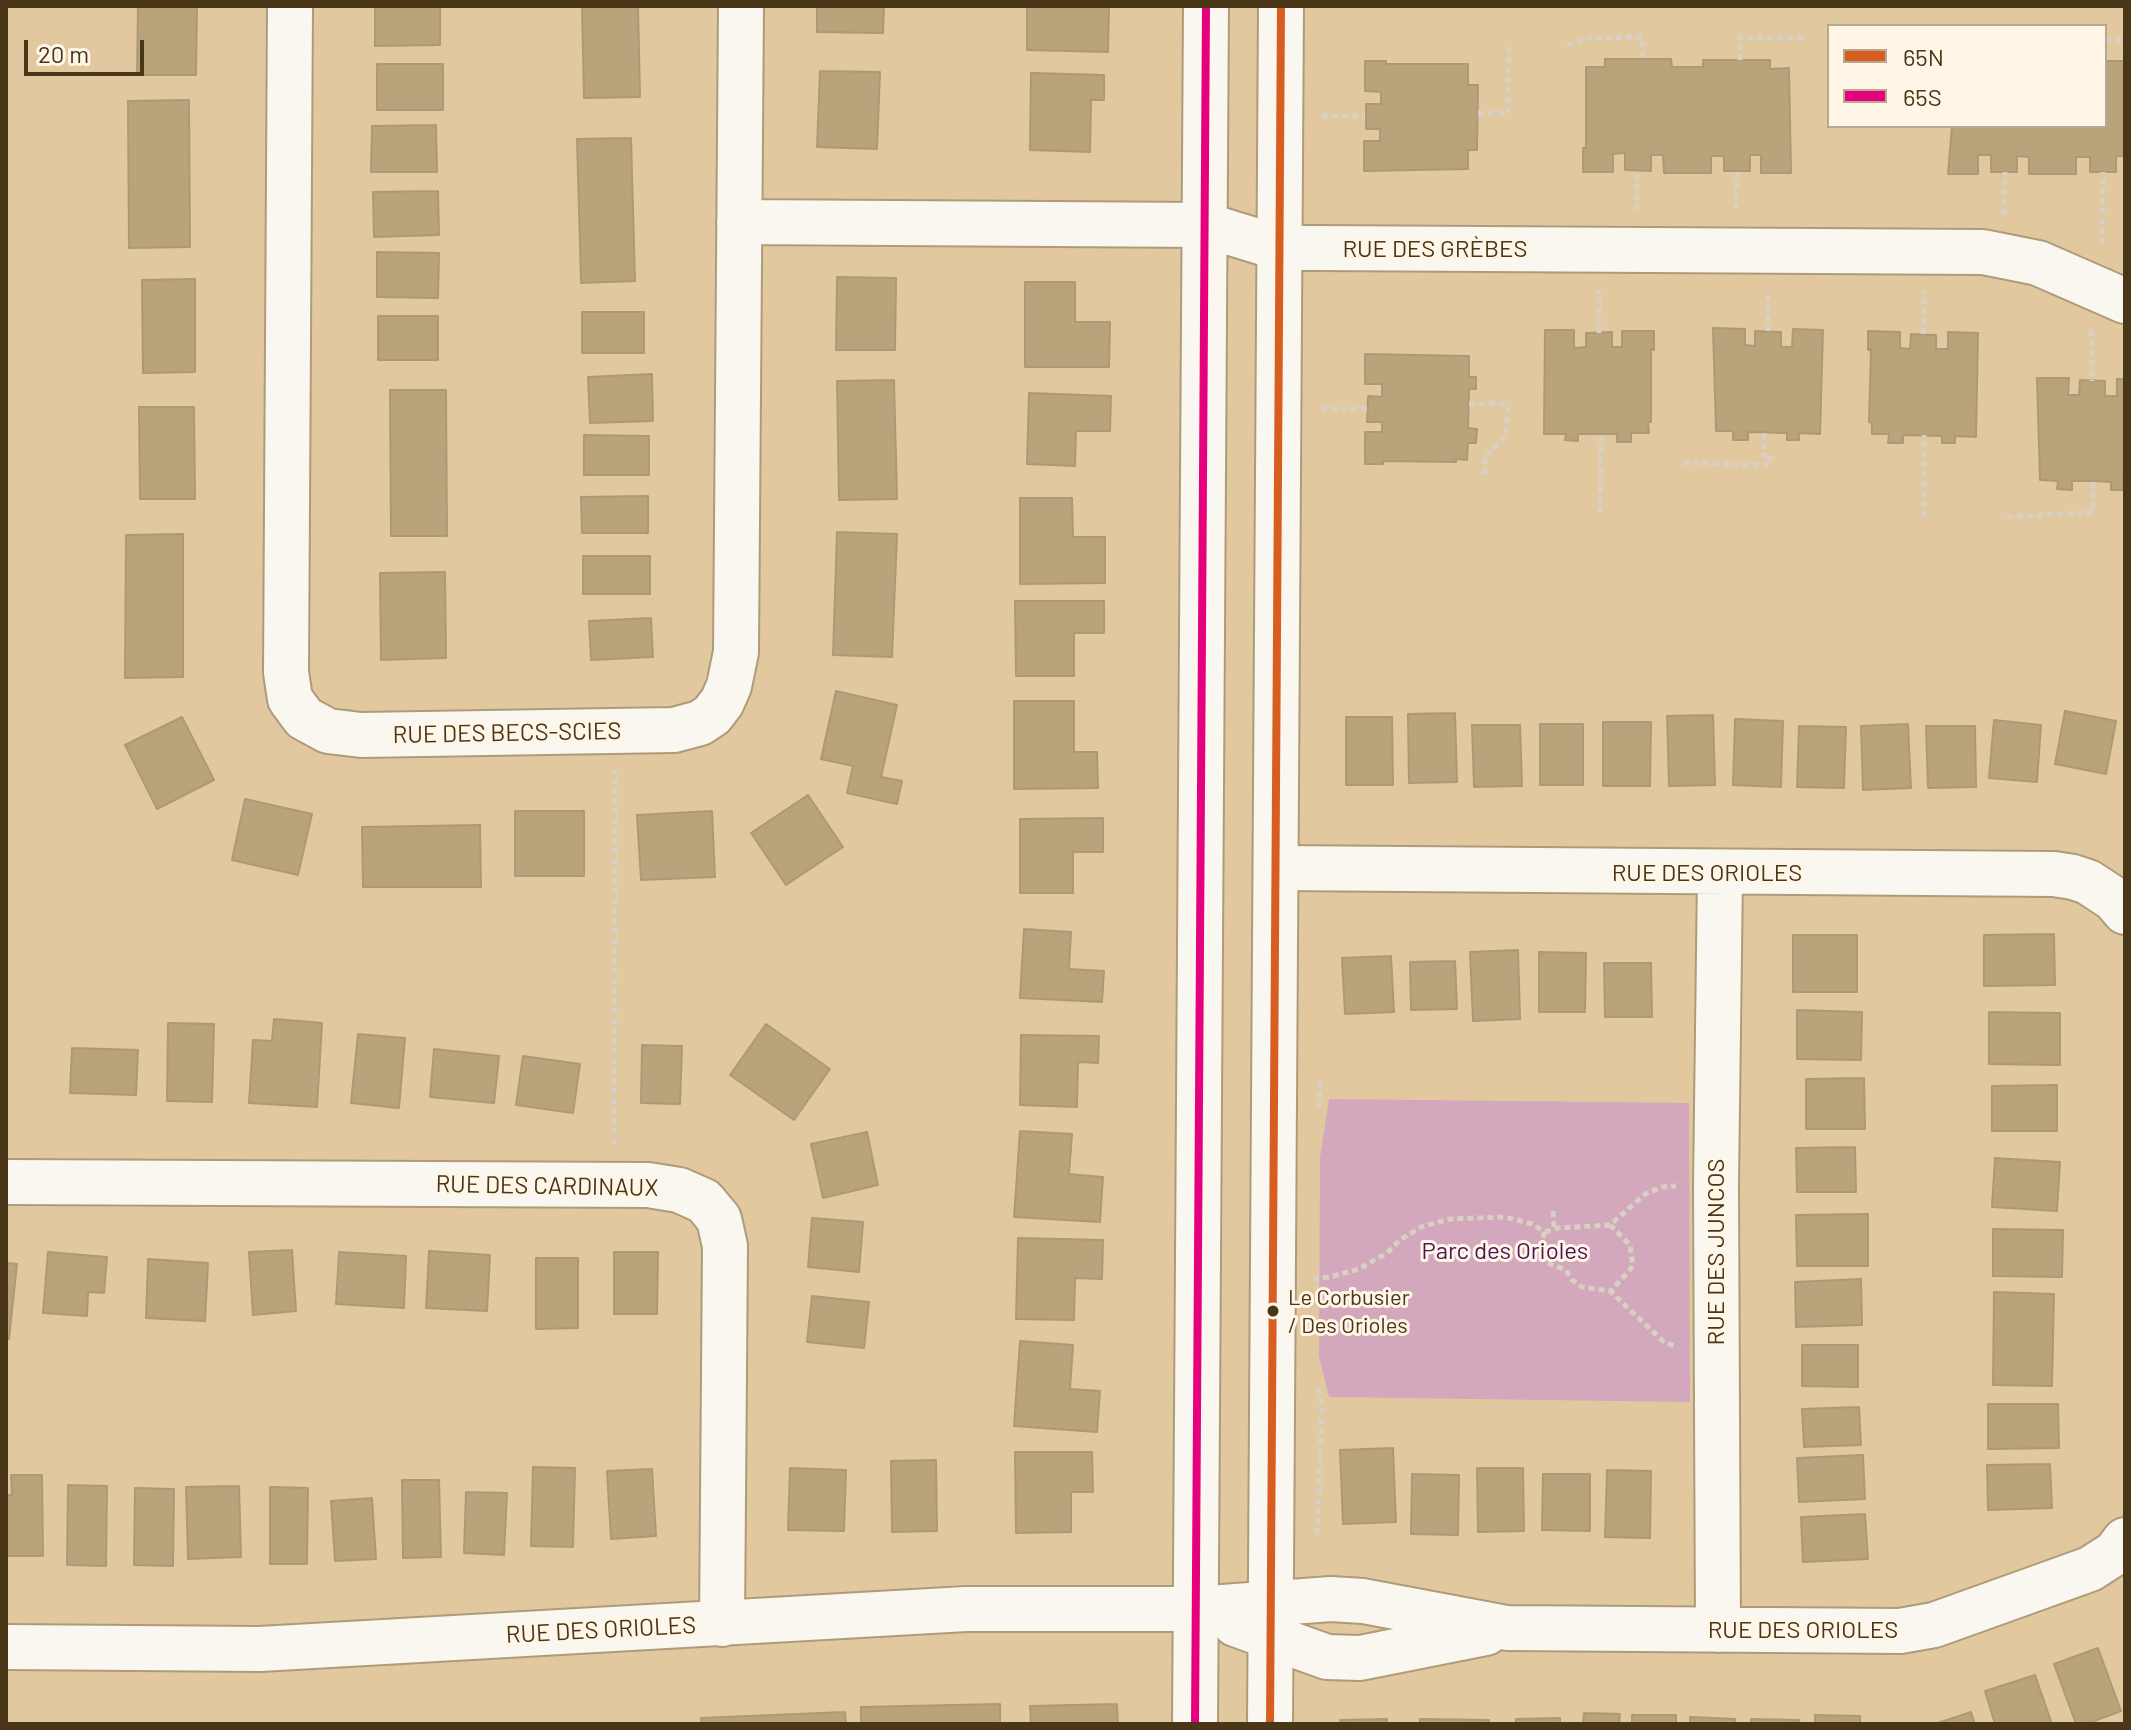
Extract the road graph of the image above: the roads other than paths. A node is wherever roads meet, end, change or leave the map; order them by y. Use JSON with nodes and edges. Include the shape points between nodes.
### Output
{"nodes":[{"id":1,"x":290,"y":6,"type":"edge"},
{"id":2,"x":741,"y":6,"type":"edge"},
{"id":3,"x":1206,"y":6,"type":"edge"},
{"id":4,"x":1281,"y":6,"type":"edge"},
{"id":5,"x":739,"y":222,"type":"junction"},
{"id":6,"x":1205,"y":225,"type":"junction"},
{"id":7,"x":1280,"y":248,"type":"junction"},
{"id":8,"x":2125,"y":301,"type":"edge"},
{"id":9,"x":1276,"y":868,"type":"junction"},
{"id":10,"x":1720,"y":874,"type":"junction"},
{"id":11,"x":2125,"y":912,"type":"edge"},
{"id":12,"x":6,"y":1182,"type":"edge"},
{"id":13,"x":2125,"y":1540,"type":"edge"},
{"id":14,"x":1196,"y":1609,"type":"junction"},
{"id":15,"x":1270,"y":1620,"type":"junction"},
{"id":16,"x":722,"y":1624,"type":"junction"},
{"id":17,"x":1507,"y":1628,"type":"junction"},
{"id":18,"x":1718,"y":1630,"type":"junction"},
{"id":19,"x":6,"y":1647,"type":"edge"},
{"id":20,"x":1195,"y":1724,"type":"edge"},
{"id":21,"x":1270,"y":1724,"type":"edge"}],
"edges":[{"from":1,"to":5,"type":"street","name":"RUE DES BECS-SCIES","via":[[285,657],[290,699],[315,726],[361,735],[647,731],[689,728],[712,715],[729,686],[736,652]]},
{"from":2,"to":5,"type":"street","name":"RUE DES BECS-SCIES"},
{"from":3,"to":6,"type":"street"},
{"from":4,"to":7,"type":"street"},
{"from":5,"to":6,"type":"street","name":"RUE DES GRÈBES"},
{"from":6,"to":7,"type":"street","name":"RUE DES GRÈBES"},
{"from":6,"to":14,"type":"street"},
{"from":7,"to":8,"type":"street","name":"RUE DES GRÈBES","via":[[1983,252],[2038,263]]},
{"from":7,"to":9,"type":"street"},
{"from":9,"to":10,"type":"street","name":"RUE DES ORIOLES"},
{"from":9,"to":15,"type":"street"},
{"from":10,"to":11,"type":"street","name":"RUE DES ORIOLES","via":[[2054,874],[2088,882]]},
{"from":10,"to":18,"type":"street","name":"RUE DES JUNCOS"},
{"from":12,"to":16,"type":"street","name":"RUE DES CARDINAUX","via":[[648,1185],[670,1187],[704,1201],[719,1219],[725,1246]]},
{"from":13,"to":18,"type":"street","name":"RUE DES ORIOLES","via":[[2090,1569],[1916,1629]]},
{"from":14,"to":15,"type":"street","name":"RUE DES ORIOLES"},
{"from":14,"to":16,"type":"street","name":"RUE DES ORIOLES","via":[[966,1609]]},
{"from":14,"to":20,"type":"street"},
{"from":15,"to":17,"type":"street","name":"RUE DES ORIOLES","via":[[1331,1599]]},
{"from":15,"to":17,"type":"street","name":"RUE DES ORIOLES","via":[[1327,1657],[1360,1658]]},
{"from":15,"to":21,"type":"street"},
{"from":16,"to":19,"type":"street","name":"RUE DES ORIOLES","via":[[260,1649]]},
{"from":17,"to":18,"type":"street","name":"RUE DES ORIOLES"}]}
